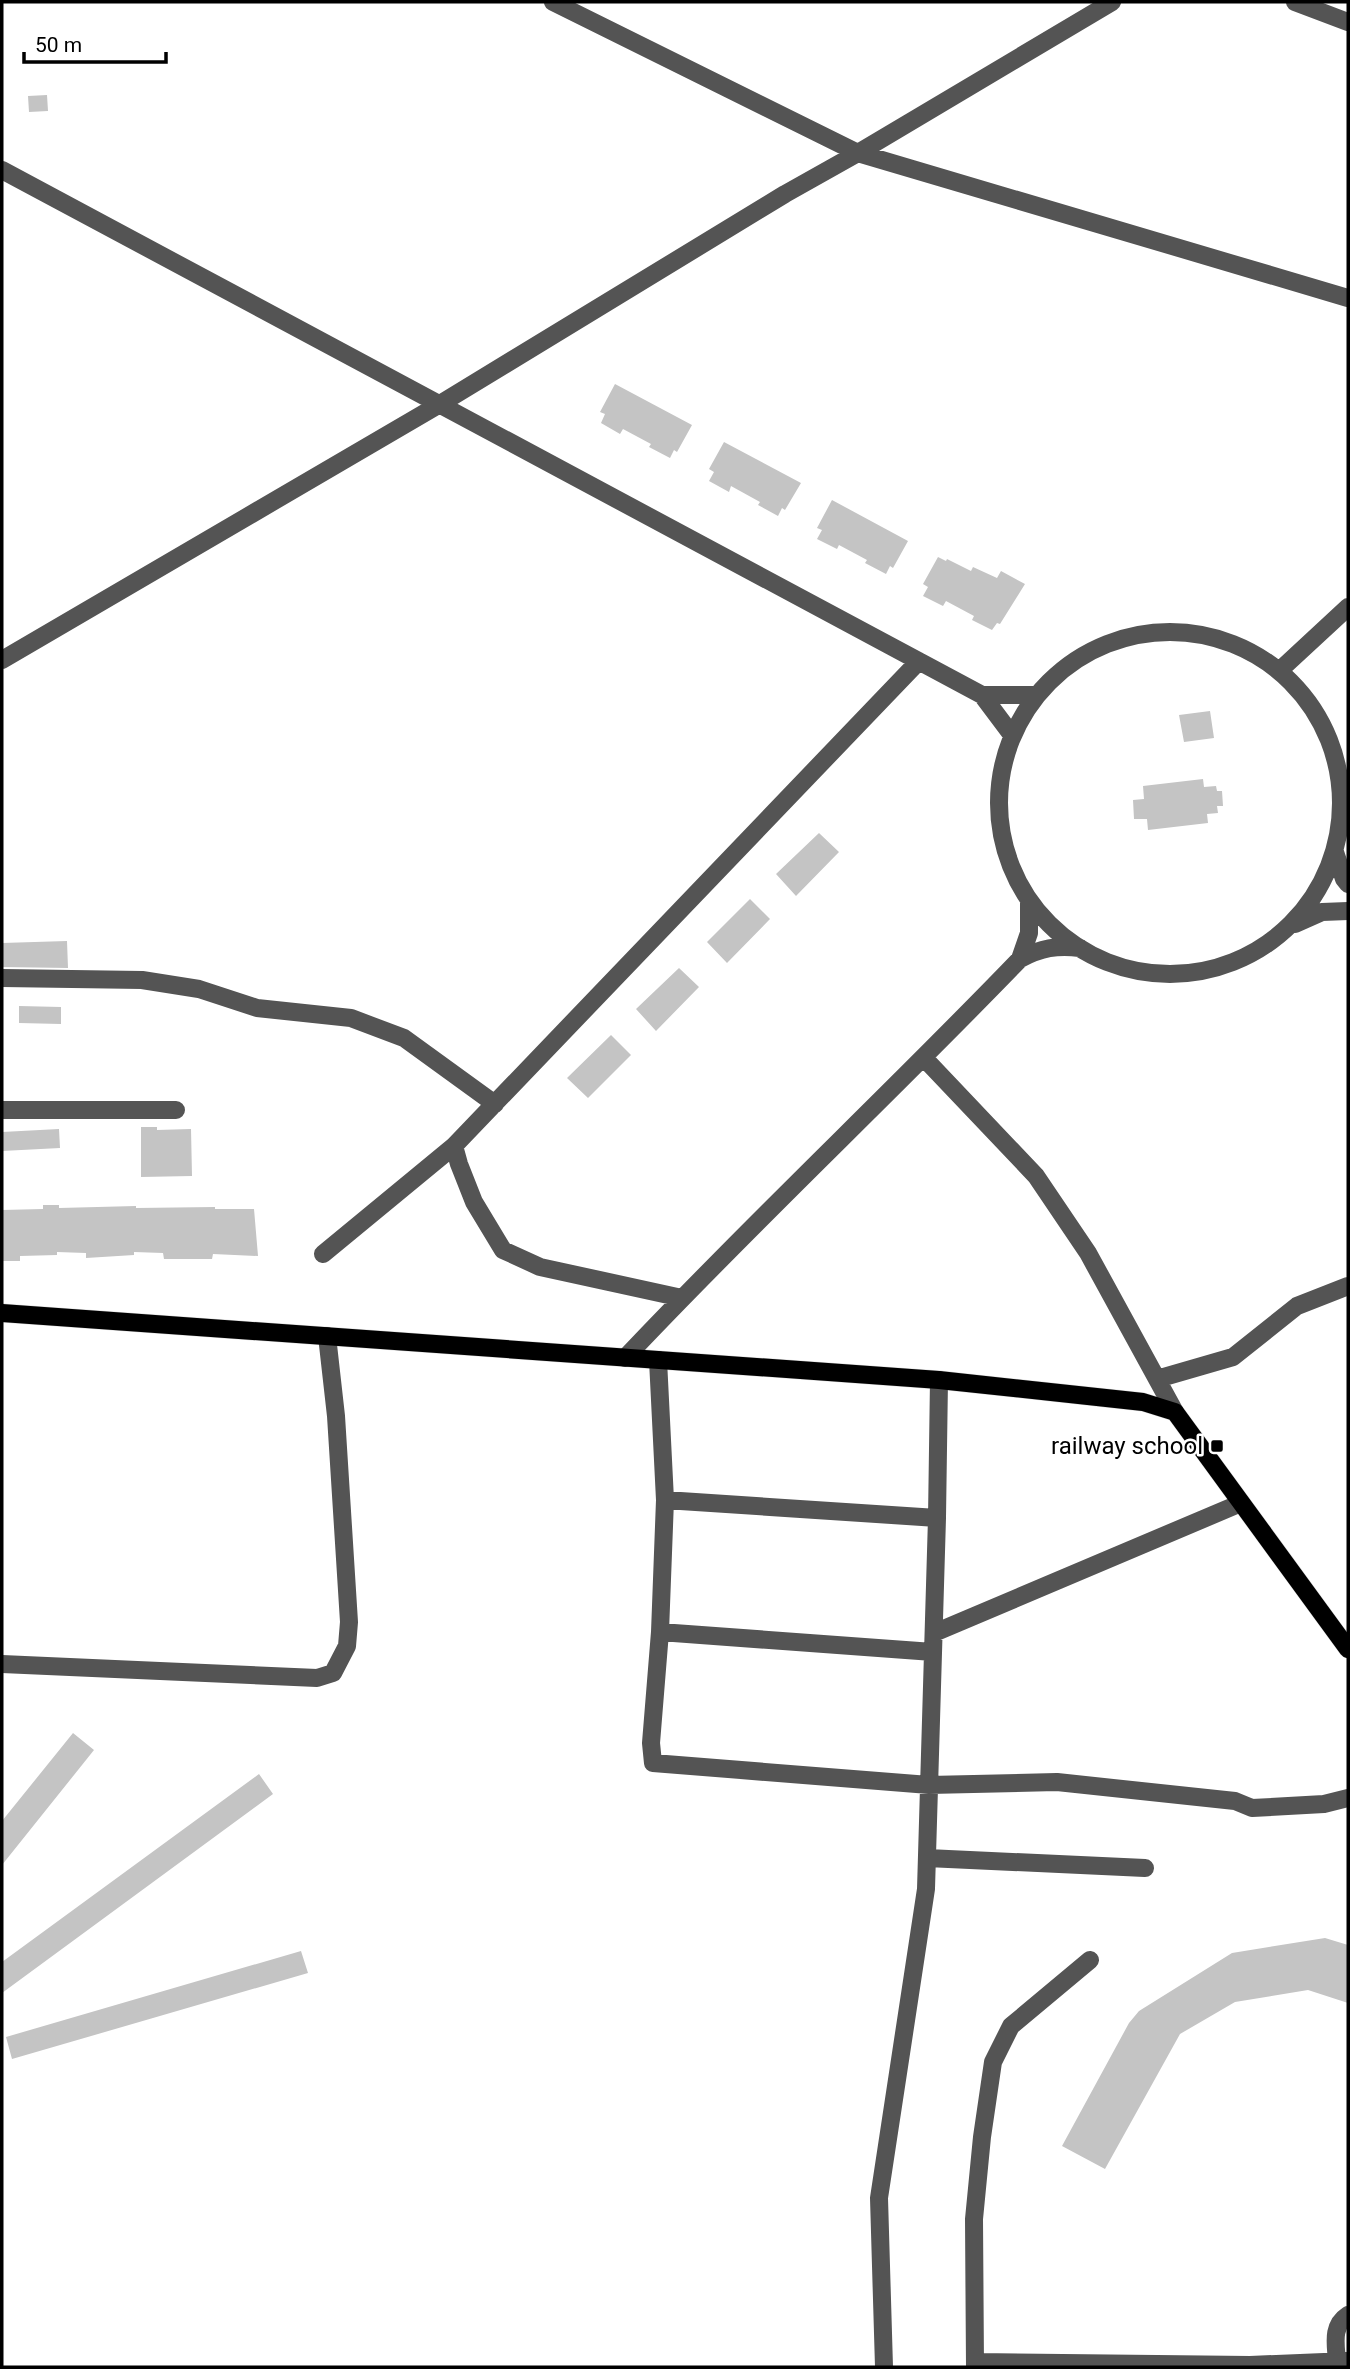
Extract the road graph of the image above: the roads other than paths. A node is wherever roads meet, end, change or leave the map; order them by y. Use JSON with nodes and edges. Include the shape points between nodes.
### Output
{"nodes":[{"id":1,"x":1112,"y":2,"type":"edge"},
{"id":2,"x":1295,"y":2,"type":"edge"},
{"id":3,"x":562,"y":3,"type":"edge"},
{"id":4,"x":1348,"y":22,"type":"edge"},
{"id":5,"x":858,"y":153,"type":"junction"},
{"id":6,"x":2,"y":170,"type":"edge"},
{"id":7,"x":1348,"y":298,"type":"edge"},
{"id":8,"x":440,"y":404,"type":"junction"},
{"id":9,"x":1348,"y":607,"type":"edge"},
{"id":10,"x":2,"y":660,"type":"edge"},
{"id":11,"x":919,"y":662,"type":"junction"},
{"id":12,"x":1279,"y":671,"type":"junction"},
{"id":13,"x":982,"y":695,"type":"junction"},
{"id":14,"x":1037,"y":695,"type":"junction"},
{"id":15,"x":1012,"y":735,"type":"junction"},
{"id":16,"x":1335,"y":852,"type":"junction"},
{"id":17,"x":1348,"y":884,"type":"edge"},
{"id":18,"x":1029,"y":900,"type":"junction"},
{"id":19,"x":1348,"y":911,"type":"edge"},
{"id":20,"x":1288,"y":927,"type":"junction"},
{"id":21,"x":1080,"y":948,"type":"junction"},
{"id":22,"x":1020,"y":959,"type":"junction"},
{"id":23,"x":2,"y":978,"type":"edge"},
{"id":24,"x":924,"y":1058,"type":"junction"},
{"id":25,"x":495,"y":1104,"type":"junction"},
{"id":26,"x":2,"y":1110,"type":"edge"},
{"id":27,"x":176,"y":1110,"type":"dead end"},
{"id":28,"x":454,"y":1146,"type":"junction"},
{"id":29,"x":323,"y":1254,"type":"dead end"},
{"id":30,"x":1348,"y":1286,"type":"edge"},
{"id":31,"x":682,"y":1298,"type":"junction"},
{"id":32,"x":2,"y":1313,"type":"edge"},
{"id":33,"x":327,"y":1336,"type":"junction"},
{"id":34,"x":625,"y":1358,"type":"junction"},
{"id":35,"x":658,"y":1360,"type":"junction"},
{"id":36,"x":1157,"y":1379,"type":"junction"},
{"id":37,"x":939,"y":1380,"type":"junction"},
{"id":38,"x":1175,"y":1412,"type":"junction"},
{"id":39,"x":665,"y":1500,"type":"junction"},
{"id":40,"x":1241,"y":1503,"type":"junction"},
{"id":41,"x":937,"y":1518,"type":"junction"},
{"id":42,"x":660,"y":1632,"type":"junction"},
{"id":43,"x":934,"y":1633,"type":"junction"},
{"id":44,"x":1348,"y":1649,"type":"edge"},
{"id":45,"x":933,"y":1652,"type":"junction"},
{"id":46,"x":2,"y":1664,"type":"edge"},
{"id":47,"x":929,"y":1785,"type":"junction"},
{"id":48,"x":1348,"y":1798,"type":"edge"},
{"id":49,"x":927,"y":1858,"type":"junction"},
{"id":50,"x":1145,"y":1868,"type":"dead end"},
{"id":51,"x":1090,"y":1959,"type":"dead end"},
{"id":52,"x":1348,"y":2315,"type":"edge"},
{"id":53,"x":1342,"y":2362,"type":"edge"},
{"id":54,"x":975,"y":2365,"type":"edge"},
{"id":55,"x":1105,"y":2366,"type":"edge"},
{"id":56,"x":884,"y":2367,"type":"edge"}],
"edges":[{"from":1,"to":5,"type":"street"},
{"from":2,"to":4,"type":"street"},
{"from":3,"to":5,"type":"street"},
{"from":5,"to":7,"type":"street"},
{"from":5,"to":8,"type":"street"},
{"from":6,"to":8,"type":"street"},
{"from":8,"to":10,"type":"street"},
{"from":8,"to":11,"type":"street"},
{"from":9,"to":12,"type":"street"},
{"from":11,"to":13,"type":"street"},
{"from":11,"to":25,"type":"street"},
{"from":12,"to":14,"type":"street","via":[[1220,639],[1153,633],[1089,652],[1052,678]]},
{"from":12,"to":16,"type":"street","via":[[1310,703],[1338,764],[1342,808]]},
{"from":13,"to":14,"type":"street"},
{"from":13,"to":15,"type":"street"},
{"from":14,"to":15,"type":"street"},
{"from":15,"to":18,"type":"street","via":[[1000,777],[999,820],[1009,862]]},
{"from":16,"to":17,"type":"street"},
{"from":16,"to":20,"type":"street","via":[[1316,893]]},
{"from":18,"to":21,"type":"street","via":[[1043,918]]},
{"from":18,"to":22,"type":"street","via":[[1029,933]]},
{"from":19,"to":20,"type":"street","via":[[1322,912]]},
{"from":20,"to":21,"type":"street","via":[[1241,958],[1188,973],[1121,967]]},
{"from":21,"to":22,"type":"street","via":[[1049,947]]},
{"from":22,"to":24,"type":"street"},
{"from":23,"to":25,"type":"street","via":[[142,980],[199,989],[257,1007],[351,1018],[404,1038]]},
{"from":24,"to":31,"type":"street"},
{"from":24,"to":36,"type":"street","via":[[1036,1176],[1088,1253]]},
{"from":25,"to":28,"type":"street"},
{"from":26,"to":27,"type":"street"},
{"from":28,"to":29,"type":"street"},
{"from":28,"to":31,"type":"street","via":[[474,1202],[503,1250],[540,1267]]},
{"from":30,"to":36,"type":"street","via":[[1297,1306],[1233,1357]]},
{"from":31,"to":34,"type":"street"},
{"from":32,"to":33,"type":"main road"},
{"from":33,"to":34,"type":"main road"},
{"from":33,"to":46,"type":"street","via":[[337,1416],[349,1622],[347,1646],[333,1673],[317,1678]]},
{"from":34,"to":35,"type":"main road"},
{"from":35,"to":37,"type":"main road"},
{"from":35,"to":39,"type":"street"},
{"from":36,"to":38,"type":"street"},
{"from":37,"to":38,"type":"main road","via":[[1143,1402]]},
{"from":37,"to":41,"type":"street"},
{"from":38,"to":40,"type":"main road"},
{"from":39,"to":41,"type":"street"},
{"from":39,"to":42,"type":"street"},
{"from":40,"to":43,"type":"street"},
{"from":40,"to":44,"type":"main road"},
{"from":41,"to":43,"type":"street"},
{"from":42,"to":45,"type":"street"},
{"from":42,"to":47,"type":"street","via":[[653,1763]]},
{"from":43,"to":45,"type":"street"},
{"from":45,"to":47,"type":"street"},
{"from":47,"to":48,"type":"street","via":[[1057,1782],[1235,1801],[1252,1808]]},
{"from":47,"to":49,"type":"street"},
{"from":49,"to":50,"type":"street"},
{"from":49,"to":56,"type":"street","via":[[879,2197]]},
{"from":51,"to":54,"type":"street","via":[[1011,2026],[993,2062],[974,2219]]},
{"from":52,"to":53,"type":"street","via":[[1335,2334]]},
{"from":53,"to":55,"type":"street"},
{"from":54,"to":55,"type":"street"}]}
